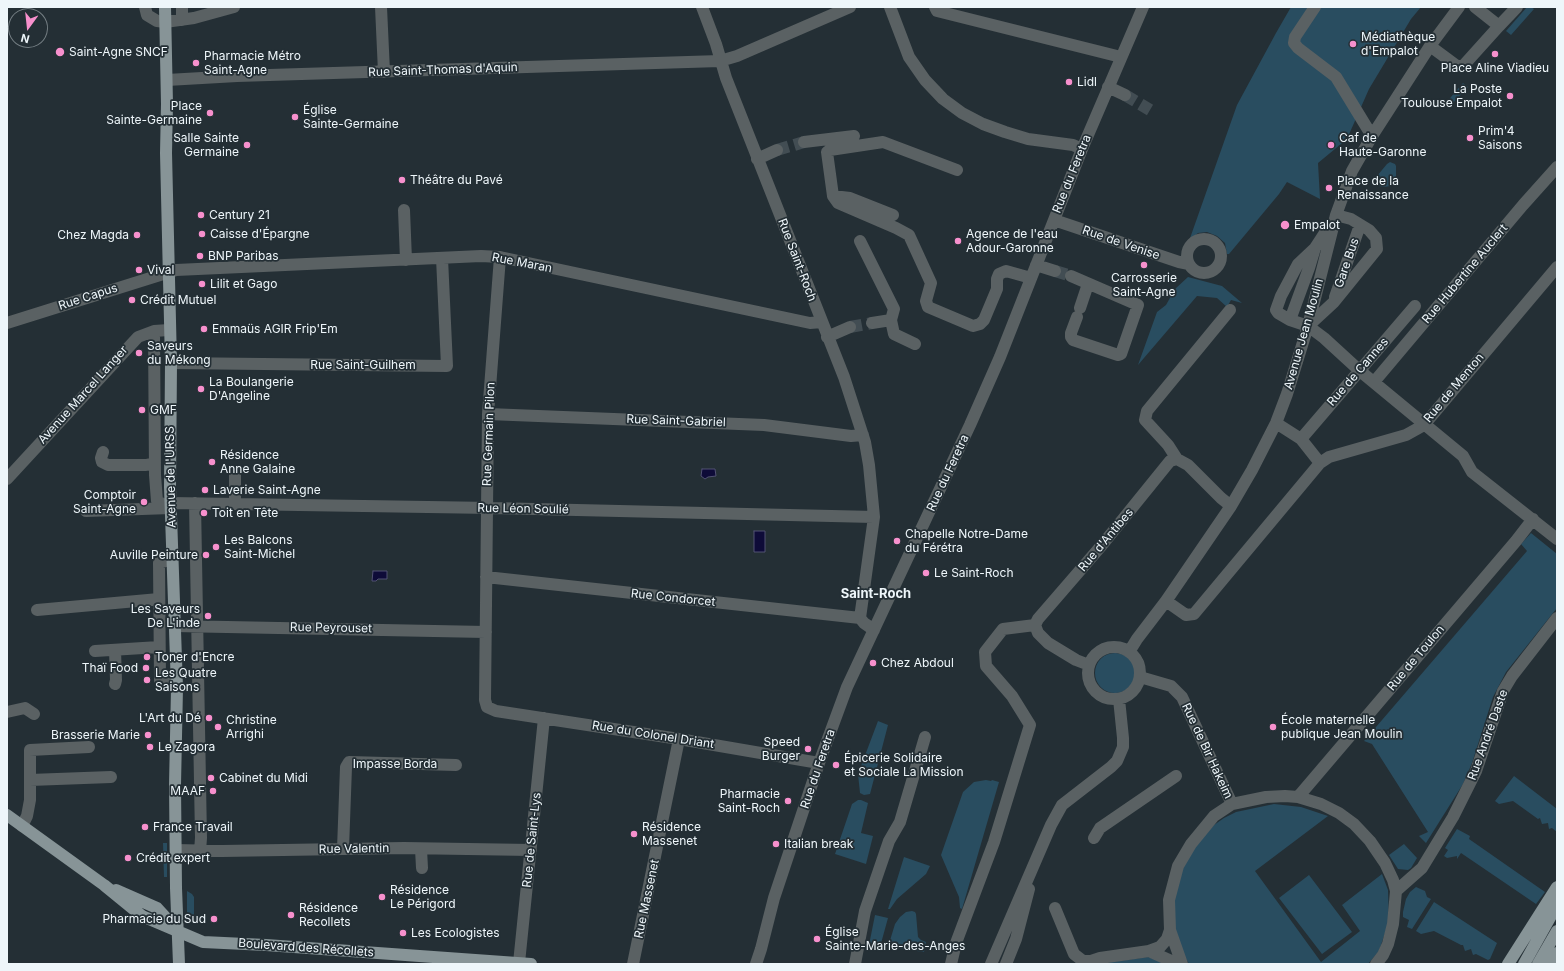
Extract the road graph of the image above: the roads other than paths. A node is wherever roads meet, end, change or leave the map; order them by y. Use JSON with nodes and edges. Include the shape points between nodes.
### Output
{"nodes":[{"id":1,"x":145,"y":7,"type":"edge"},
{"id":2,"x":165,"y":7,"type":"edge"},
{"id":3,"x":182,"y":7,"type":"edge"},
{"id":4,"x":234,"y":7,"type":"edge"},
{"id":5,"x":381,"y":7,"type":"edge"},
{"id":6,"x":702,"y":7,"type":"edge"},
{"id":7,"x":850,"y":7,"type":"edge"},
{"id":8,"x":890,"y":7,"type":"edge"},
{"id":9,"x":935,"y":7,"type":"edge"},
{"id":10,"x":1143,"y":7,"type":"edge"},
{"id":11,"x":1315,"y":7,"type":"edge"},
{"id":12,"x":1459,"y":7,"type":"edge"},
{"id":13,"x":1475,"y":7,"type":"edge"},
{"id":14,"x":1517,"y":7,"type":"edge"},
{"id":15,"x":182,"y":20,"type":"junction"},
{"id":16,"x":165,"y":22,"type":"junction"},
{"id":17,"x":1499,"y":26,"type":"junction"},
{"id":18,"x":1430,"y":46,"type":"junction"},
{"id":19,"x":1121,"y":57,"type":"junction"},
{"id":20,"x":720,"y":61,"type":"junction"},
{"id":21,"x":384,"y":72,"type":"junction"},
{"id":22,"x":166,"y":80,"type":"junction"},
{"id":23,"x":1108,"y":87,"type":"junction"},
{"id":24,"x":1126,"y":94,"type":"tunnel mouth"},
{"id":25,"x":854,"y":136,"type":"dead end"},
{"id":26,"x":1372,"y":136,"type":"junction"},
{"id":27,"x":804,"y":142,"type":"tunnel mouth"},
{"id":28,"x":1082,"y":149,"type":"junction"},
{"id":29,"x":777,"y":150,"type":"tunnel mouth"},
{"id":30,"x":757,"y":159,"type":"junction"},
{"id":31,"x":1557,"y":167,"type":"edge"},
{"id":32,"x":957,"y":170,"type":"dead end"},
{"id":33,"x":833,"y":196,"type":"junction"},
{"id":34,"x":404,"y":210,"type":"dead end"},
{"id":35,"x":892,"y":215,"type":"dead end"},
{"id":36,"x":1336,"y":215,"type":"junction"},
{"id":37,"x":1054,"y":220,"type":"junction"},
{"id":38,"x":1360,"y":225,"type":"junction"},
{"id":39,"x":860,"y":241,"type":"dead end"},
{"id":40,"x":1315,"y":248,"type":"junction"},
{"id":41,"x":500,"y":257,"type":"junction"},
{"id":42,"x":442,"y":258,"type":"junction"},
{"id":43,"x":406,"y":260,"type":"junction"},
{"id":44,"x":1189,"y":264,"type":"dead end"},
{"id":45,"x":1036,"y":266,"type":"junction"},
{"id":46,"x":1557,"y":267,"type":"edge"},
{"id":47,"x":169,"y":272,"type":"junction"},
{"id":48,"x":1055,"y":272,"type":"tunnel mouth"},
{"id":49,"x":1071,"y":276,"type":"tunnel mouth"},
{"id":50,"x":1031,"y":278,"type":"junction"},
{"id":51,"x":1088,"y":284,"type":"junction"},
{"id":52,"x":1334,"y":302,"type":"junction"},
{"id":53,"x":1415,"y":306,"type":"dead end"},
{"id":54,"x":1230,"y":310,"type":"dead end"},
{"id":55,"x":891,"y":320,"type":"junction"},
{"id":56,"x":1290,"y":320,"type":"junction"},
{"id":57,"x":822,"y":322,"type":"junction"},
{"id":58,"x":7,"y":323,"type":"edge"},
{"id":59,"x":872,"y":323,"type":"tunnel mouth"},
{"id":60,"x":1308,"y":326,"type":"junction"},
{"id":61,"x":850,"y":328,"type":"tunnel mouth"},
{"id":62,"x":169,"y":330,"type":"junction"},
{"id":63,"x":154,"y":331,"type":"junction"},
{"id":64,"x":827,"y":337,"type":"junction"},
{"id":65,"x":915,"y":344,"type":"dead end"},
{"id":66,"x":171,"y":363,"type":"junction"},
{"id":67,"x":1360,"y":371,"type":"junction"},
{"id":68,"x":1374,"y":382,"type":"junction"},
{"id":69,"x":488,"y":414,"type":"junction"},
{"id":70,"x":1276,"y":423,"type":"junction"},
{"id":71,"x":1424,"y":425,"type":"junction"},
{"id":72,"x":863,"y":434,"type":"junction"},
{"id":73,"x":1301,"y":439,"type":"junction"},
{"id":74,"x":103,"y":452,"type":"dead end"},
{"id":75,"x":1177,"y":459,"type":"junction"},
{"id":76,"x":155,"y":463,"type":"junction"},
{"id":77,"x":1320,"y":463,"type":"junction"},
{"id":78,"x":235,"y":474,"type":"dead end"},
{"id":79,"x":7,"y":479,"type":"edge"},
{"id":80,"x":195,"y":503,"type":"junction"},
{"id":81,"x":235,"y":503,"type":"junction"},
{"id":82,"x":171,"y":506,"type":"junction"},
{"id":83,"x":1231,"y":506,"type":"junction"},
{"id":84,"x":487,"y":508,"type":"junction"},
{"id":85,"x":86,"y":511,"type":"dead end"},
{"id":86,"x":874,"y":517,"type":"junction"},
{"id":87,"x":1533,"y":519,"type":"junction"},
{"id":88,"x":1557,"y":538,"type":"edge"},
{"id":89,"x":172,"y":559,"type":"junction"},
{"id":90,"x":486,"y":577,"type":"junction"},
{"id":91,"x":159,"y":599,"type":"junction"},
{"id":92,"x":1166,"y":601,"type":"junction"},
{"id":93,"x":37,"y":610,"type":"dead end"},
{"id":94,"x":860,"y":618,"type":"junction"},
{"id":95,"x":1557,"y":618,"type":"edge"},
{"id":96,"x":197,"y":625,"type":"junction"},
{"id":97,"x":175,"y":626,"type":"junction"},
{"id":98,"x":1035,"y":626,"type":"junction"},
{"id":99,"x":874,"y":630,"type":"junction"},
{"id":100,"x":486,"y":632,"type":"junction"},
{"id":101,"x":159,"y":647,"type":"junction"},
{"id":102,"x":115,"y":650,"type":"junction"},
{"id":103,"x":95,"y":651,"type":"dead end"},
{"id":104,"x":1129,"y":652,"type":"junction"},
{"id":105,"x":1090,"y":665,"type":"junction"},
{"id":106,"x":1140,"y":678,"type":"junction"},
{"id":107,"x":115,"y":684,"type":"dead end"},
{"id":108,"x":177,"y":688,"type":"junction"},
{"id":109,"x":1119,"y":699,"type":"junction"},
{"id":110,"x":487,"y":707,"type":"joint"},
{"id":111,"x":7,"y":712,"type":"edge"},
{"id":112,"x":34,"y":714,"type":"dead end"},
{"id":113,"x":544,"y":718,"type":"junction"},
{"id":114,"x":925,"y":738,"type":"dead end"},
{"id":115,"x":679,"y":739,"type":"junction"},
{"id":116,"x":89,"y":747,"type":"dead end"},
{"id":117,"x":819,"y":763,"type":"junction"},
{"id":118,"x":456,"y":765,"type":"dead end"},
{"id":119,"x":1176,"y":776,"type":"dead end"},
{"id":120,"x":111,"y":777,"type":"dead end"},
{"id":121,"x":30,"y":780,"type":"junction"},
{"id":122,"x":1298,"y":796,"type":"junction"},
{"id":123,"x":1232,"y":804,"type":"junction"},
{"id":124,"x":7,"y":815,"type":"edge"},
{"id":125,"x":22,"y":826,"type":"junction"},
{"id":126,"x":1094,"y":838,"type":"dead end"},
{"id":127,"x":343,"y":849,"type":"junction"},
{"id":128,"x":421,"y":849,"type":"junction"},
{"id":129,"x":176,"y":850,"type":"junction"},
{"id":130,"x":531,"y":850,"type":"junction"},
{"id":131,"x":200,"y":851,"type":"junction"},
{"id":132,"x":1038,"y":853,"type":"junction"},
{"id":133,"x":422,"y":868,"type":"dead end"},
{"id":134,"x":104,"y":885,"type":"junction"},
{"id":135,"x":1557,"y":887,"type":"edge"},
{"id":136,"x":176,"y":888,"type":"junction"},
{"id":137,"x":1396,"y":892,"type":"junction"},
{"id":138,"x":1557,"y":905,"type":"edge"},
{"id":139,"x":157,"y":908,"type":"junction"},
{"id":140,"x":1055,"y":908,"type":"dead end"},
{"id":141,"x":1170,"y":930,"type":"junction"},
{"id":142,"x":1557,"y":931,"type":"edge"},
{"id":143,"x":179,"y":932,"type":"junction"},
{"id":144,"x":1149,"y":951,"type":"junction"},
{"id":145,"x":1557,"y":952,"type":"edge"},
{"id":146,"x":519,"y":963,"type":"junction"},
{"id":147,"x":179,"y":964,"type":"edge"},
{"id":148,"x":531,"y":964,"type":"edge"},
{"id":149,"x":633,"y":964,"type":"edge"},
{"id":150,"x":756,"y":964,"type":"edge"},
{"id":151,"x":855,"y":964,"type":"edge"},
{"id":152,"x":951,"y":964,"type":"edge"},
{"id":153,"x":991,"y":964,"type":"edge"},
{"id":154,"x":1006,"y":964,"type":"edge"},
{"id":155,"x":1178,"y":964,"type":"edge"},
{"id":156,"x":1182,"y":964,"type":"edge"},
{"id":157,"x":1376,"y":964,"type":"edge"},
{"id":158,"x":1508,"y":964,"type":"edge"},
{"id":159,"x":1524,"y":964,"type":"edge"},
{"id":160,"x":1538,"y":964,"type":"edge"},
{"id":161,"x":1552,"y":964,"type":"edge"}],
"edges":[{"from":1,"to":16,"type":"street","via":[[147,15],[156,21]]},
{"from":2,"to":16,"type":"main road","name":"Avenue de l'URSS"},
{"from":3,"to":15,"type":"street"},
{"from":4,"to":15,"type":"street"},
{"from":5,"to":21,"type":"street"},
{"from":6,"to":20,"type":"street","name":"Rue Saint-Roch"},
{"from":7,"to":20,"type":"street","name":"Rue Saint-Thomas d'Aquin"},
{"from":8,"to":28,"type":"street","via":[[909,58],[925,80],[962,113],[983,124],[1028,139]]},
{"from":9,"to":19,"type":"street","via":[[937,11]]},
{"from":10,"to":19,"type":"street","name":"Rue du Feretra"},
{"from":11,"to":26,"type":"street","via":[[1295,37],[1294,43],[1336,77]]},
{"from":12,"to":18,"type":"street","name":"Avenue Jean Moulin"},
{"from":13,"to":17,"type":"street"},
{"from":14,"to":17,"type":"street"},
{"from":15,"to":16,"type":"street"},
{"from":16,"to":22,"type":"main road","name":"Avenue de l'URSS"},
{"from":17,"to":18,"type":"street","via":[[1463,66],[1457,66]]},
{"from":18,"to":26,"type":"street","name":"Avenue Jean Moulin"},
{"from":19,"to":23,"type":"street","name":"Rue du Feretra"},
{"from":20,"to":21,"type":"street","name":"Rue Saint-Thomas d'Aquin"},
{"from":20,"to":30,"type":"street","name":"Rue Saint-Roch"},
{"from":21,"to":22,"type":"street","name":"Rue Saint-Thomas d'Aquin"},
{"from":22,"to":47,"type":"main road","name":"Avenue de l'URSS"},
{"from":23,"to":24,"type":"street"},
{"from":23,"to":28,"type":"street","name":"Rue du Feretra"},
{"from":25,"to":27,"type":"street"},
{"from":26,"to":36,"type":"street","name":"Avenue Jean Moulin","via":[[1352,171]]},
{"from":28,"to":37,"type":"street","name":"Rue du Feretra"},
{"from":29,"to":30,"type":"street"},
{"from":30,"to":57,"type":"street","name":"Rue Saint-Roch"},
{"from":31,"to":68,"type":"street","name":"Rue Hubertine Auclert"},
{"from":32,"to":33,"type":"street","via":[[883,142],[830,150],[827,156]]},
{"from":33,"to":35,"type":"street","via":[[850,198]]},
{"from":33,"to":50,"type":"street","via":[[844,207],[909,235],[931,283],[926,301],[928,307],[934,310],[973,326],[980,324],[997,289],[999,274],[1006,271]]},
{"from":34,"to":43,"type":"street"},
{"from":36,"to":38,"type":"street","via":[[1352,219]]},
{"from":36,"to":40,"type":"street"},
{"from":36,"to":60,"type":"street","name":"Avenue Jean Moulin"},
{"from":37,"to":44,"type":"street","name":"Rue de Venise"},
{"from":37,"to":45,"type":"street","name":"Rue du Feretra"},
{"from":38,"to":52,"type":"street","name":"Gare Bus"},
{"from":38,"to":52,"type":"street","name":"Gare Bus","via":[[1376,238],[1377,249]]},
{"from":39,"to":55,"type":"street","via":[[894,310]]},
{"from":40,"to":56,"type":"street"},
{"from":40,"to":56,"type":"street","via":[[1298,264],[1276,310]]},
{"from":41,"to":42,"type":"street","name":"Rue Maran"},
{"from":41,"to":57,"type":"street","name":"Rue Maran","via":[[810,323]]},
{"from":41,"to":69,"type":"street","name":"Rue Germain Pilon"},
{"from":42,"to":43,"type":"street","name":"Rue Maran"},
{"from":42,"to":66,"type":"street","name":"Rue Saint-Guilhem","via":[[447,366]]},
{"from":43,"to":47,"type":"street","name":"Rue Maran"},
{"from":45,"to":48,"type":"street"},
{"from":45,"to":50,"type":"street","name":"Rue du Feretra"},
{"from":46,"to":71,"type":"street","name":"Rue de Menton"},
{"from":47,"to":58,"type":"street","name":"Rue Capus"},
{"from":47,"to":62,"type":"main road","name":"Avenue de l'URSS"},
{"from":49,"to":51,"type":"street"},
{"from":50,"to":99,"type":"street","name":"Rue du Feretra","via":[[970,425]]},
{"from":51,"to":51,"type":"street","via":[[1138,305],[1122,354],[1118,356],[1070,337]]},
{"from":52,"to":60,"type":"street","name":"Gare Bus"},
{"from":53,"to":67,"type":"street","name":"Rue de Cannes"},
{"from":54,"to":75,"type":"street","via":[[1147,411],[1145,420]]},
{"from":55,"to":59,"type":"street"},
{"from":55,"to":65,"type":"street","via":[[894,334]]},
{"from":56,"to":60,"type":"street"},
{"from":57,"to":64,"type":"street","name":"Rue Saint-Roch"},
{"from":60,"to":67,"type":"street"},
{"from":60,"to":70,"type":"street","name":"Avenue Jean Moulin"},
{"from":61,"to":64,"type":"street"},
{"from":62,"to":63,"type":"street","name":"Avenue Marcel Langer"},
{"from":62,"to":66,"type":"main road","name":"Avenue de l'URSS"},
{"from":63,"to":76,"type":"street"},
{"from":63,"to":79,"type":"street","name":"Avenue Marcel Langer","via":[[138,336],[130,344]]},
{"from":64,"to":72,"type":"street","name":"Rue Saint-Roch","via":[[844,377]]},
{"from":66,"to":82,"type":"main road","name":"Avenue de l'URSS"},
{"from":67,"to":68,"type":"street"},
{"from":67,"to":73,"type":"street","name":"Rue de Cannes"},
{"from":68,"to":71,"type":"street"},
{"from":69,"to":72,"type":"street","name":"Rue Saint-Gabriel","via":[[764,425],[851,436]]},
{"from":69,"to":84,"type":"street","name":"Rue Germain Pilon"},
{"from":70,"to":73,"type":"street"},
{"from":70,"to":83,"type":"street","name":"Avenue Jean Moulin"},
{"from":71,"to":77,"type":"street","name":"Rue de Menton","via":[[1406,434],[1329,457]]},
{"from":71,"to":87,"type":"street","via":[[1463,456],[1472,472]]},
{"from":72,"to":86,"type":"street","name":"Rue Saint-Roch"},
{"from":73,"to":77,"type":"street"},
{"from":74,"to":76,"type":"street","via":[[102,462],[108,465]]},
{"from":75,"to":83,"type":"street"},
{"from":75,"to":98,"type":"street","name":"Rue d'Antibes","via":[[1170,461],[1038,619]]},
{"from":76,"to":82,"type":"street","via":[[157,501]]},
{"from":77,"to":92,"type":"street","name":"Rue de Menton","via":[[1194,614],[1186,615]]},
{"from":78,"to":81,"type":"street"},
{"from":80,"to":81,"type":"street","name":"Rue Léon Soulié"},
{"from":80,"to":82,"type":"street","name":"Rue Léon Soulié"},
{"from":80,"to":96,"type":"street"},
{"from":81,"to":84,"type":"street","name":"Rue Léon Soulié"},
{"from":82,"to":85,"type":"street","name":"Rue Léon Soulié"},
{"from":82,"to":89,"type":"main road","name":"Avenue de l'URSS"},
{"from":83,"to":92,"type":"street","name":"Avenue Jean Moulin"},
{"from":84,"to":86,"type":"street","name":"Rue Léon Soulié"},
{"from":84,"to":90,"type":"street","name":"Rue Germain Pilon"},
{"from":86,"to":94,"type":"street","name":"Rue Saint-Roch"},
{"from":87,"to":88,"type":"street"},
{"from":87,"to":122,"type":"street","name":"Rue de Toulon"},
{"from":89,"to":91,"type":"street","via":[[159,563]]},
{"from":89,"to":97,"type":"main road","name":"Avenue de l'URSS"},
{"from":90,"to":94,"type":"street","name":"Rue Condorcet"},
{"from":90,"to":100,"type":"street","name":"Rue Germain Pilon"},
{"from":91,"to":93,"type":"street"},
{"from":91,"to":101,"type":"street"},
{"from":92,"to":104,"type":"street","name":"Avenue Jean Moulin"},
{"from":94,"to":99,"type":"street"},
{"from":95,"to":137,"type":"street","name":"Rue André Daste","via":[[1503,691],[1476,771],[1453,817],[1422,868]]},
{"from":96,"to":97,"type":"street","name":"Rue Peyrouset"},
{"from":96,"to":100,"type":"street","name":"Rue Peyrouset"},
{"from":96,"to":131,"type":"street","via":[[202,838]]},
{"from":97,"to":108,"type":"main road","name":"Avenue de l'URSS"},
{"from":98,"to":105,"type":"street","via":[[1048,643],[1076,660]]},
{"from":98,"to":152,"type":"street","via":[[1003,628],[985,652],[986,666],[1012,696],[1030,725],[994,842],[956,943]]},
{"from":99,"to":117,"type":"street","name":"Rue du Feretra","via":[[847,686]]},
{"from":100,"to":110,"type":"street","name":"Rue Germain Pilon"},
{"from":101,"to":102,"type":"street"},
{"from":101,"to":108,"type":"street","via":[[160,680]]},
{"from":102,"to":103,"type":"street"},
{"from":102,"to":107,"type":"street"},
{"from":104,"to":105,"type":"street","via":[[1109,648],[1097,654]]},
{"from":104,"to":106,"type":"street","via":[[1138,663]]},
{"from":105,"to":109,"type":"street","via":[[1089,680],[1097,693],[1103,697]]},
{"from":106,"to":109,"type":"street","via":[[1135,689]]},
{"from":106,"to":123,"type":"street","name":"Rue de Bir Hakeim","via":[[1171,686],[1182,697]]},
{"from":108,"to":129,"type":"main road","name":"Avenue de l'URSS"},
{"from":109,"to":132,"type":"street","via":[[1123,747],[1117,761],[1062,805]]},
{"from":110,"to":113,"type":"street","name":"Rue du Colonel Driant","via":[[496,711]]},
{"from":111,"to":112,"type":"street","via":[[25,708]]},
{"from":113,"to":115,"type":"street","name":"Rue du Colonel Driant"},
{"from":113,"to":130,"type":"street","name":"Rue de Saint-Lys"},
{"from":114,"to":151,"type":"street","via":[[900,822],[889,841],[865,912]]},
{"from":115,"to":117,"type":"street","name":"Rue du Colonel Driant"},
{"from":115,"to":149,"type":"street","name":"Rue Massenet"},
{"from":116,"to":121,"type":"street","via":[[30,750]]},
{"from":117,"to":150,"type":"street","name":"Rue du Feretra","via":[[774,898]]},
{"from":118,"to":127,"type":"street","name":"Impasse Borda","via":[[349,762],[346,767]]},
{"from":119,"to":126,"type":"street","via":[[1100,828]]},
{"from":120,"to":121,"type":"street"},
{"from":121,"to":125,"type":"street","via":[[30,800]]},
{"from":122,"to":123,"type":"street","via":[[1266,797]]},
{"from":122,"to":137,"type":"street","via":[[1330,808],[1354,824],[1385,863]]},
{"from":123,"to":141,"type":"street","via":[[1206,825],[1178,866],[1169,900]]},
{"from":124,"to":125,"type":"main road"},
{"from":125,"to":134,"type":"main road"},
{"from":127,"to":128,"type":"street","name":"Rue Valentin"},
{"from":127,"to":131,"type":"street","name":"Rue Valentin"},
{"from":128,"to":130,"type":"street","name":"Rue Valentin"},
{"from":128,"to":133,"type":"street"},
{"from":129,"to":131,"type":"street","name":"Rue Valentin"},
{"from":129,"to":136,"type":"main road","name":"Avenue de l'URSS"},
{"from":130,"to":146,"type":"street","name":"Rue de Saint-Lys"},
{"from":132,"to":153,"type":"street"},
{"from":132,"to":154,"type":"street","via":[[1016,939]]},
{"from":134,"to":139,"type":"main road"},
{"from":134,"to":143,"type":"main road","name":"Boulevard des Récollets","via":[[142,916]]},
{"from":135,"to":158,"type":"main road"},
{"from":136,"to":139,"type":"main road","via":[[172,900],[165,907]]},
{"from":136,"to":143,"type":"main road","name":"Avenue de l'URSS"},
{"from":137,"to":157,"type":"street","via":[[1388,944]]},
{"from":138,"to":159,"type":"main road"},
{"from":139,"to":143,"type":"main road"},
{"from":140,"to":144,"type":"street","via":[[1074,954],[1083,961]]},
{"from":141,"to":144,"type":"street","via":[[1167,940],[1160,947]]},
{"from":141,"to":156,"type":"street"},
{"from":142,"to":160,"type":"main road"},
{"from":143,"to":146,"type":"main road","name":"Boulevard des Récollets","via":[[203,942]]},
{"from":143,"to":147,"type":"main road","name":"Avenue de l'URSS"},
{"from":144,"to":155,"type":"street"},
{"from":145,"to":161,"type":"main road"},
{"from":146,"to":148,"type":"main road","name":"Boulevard des Récollets"}]}
